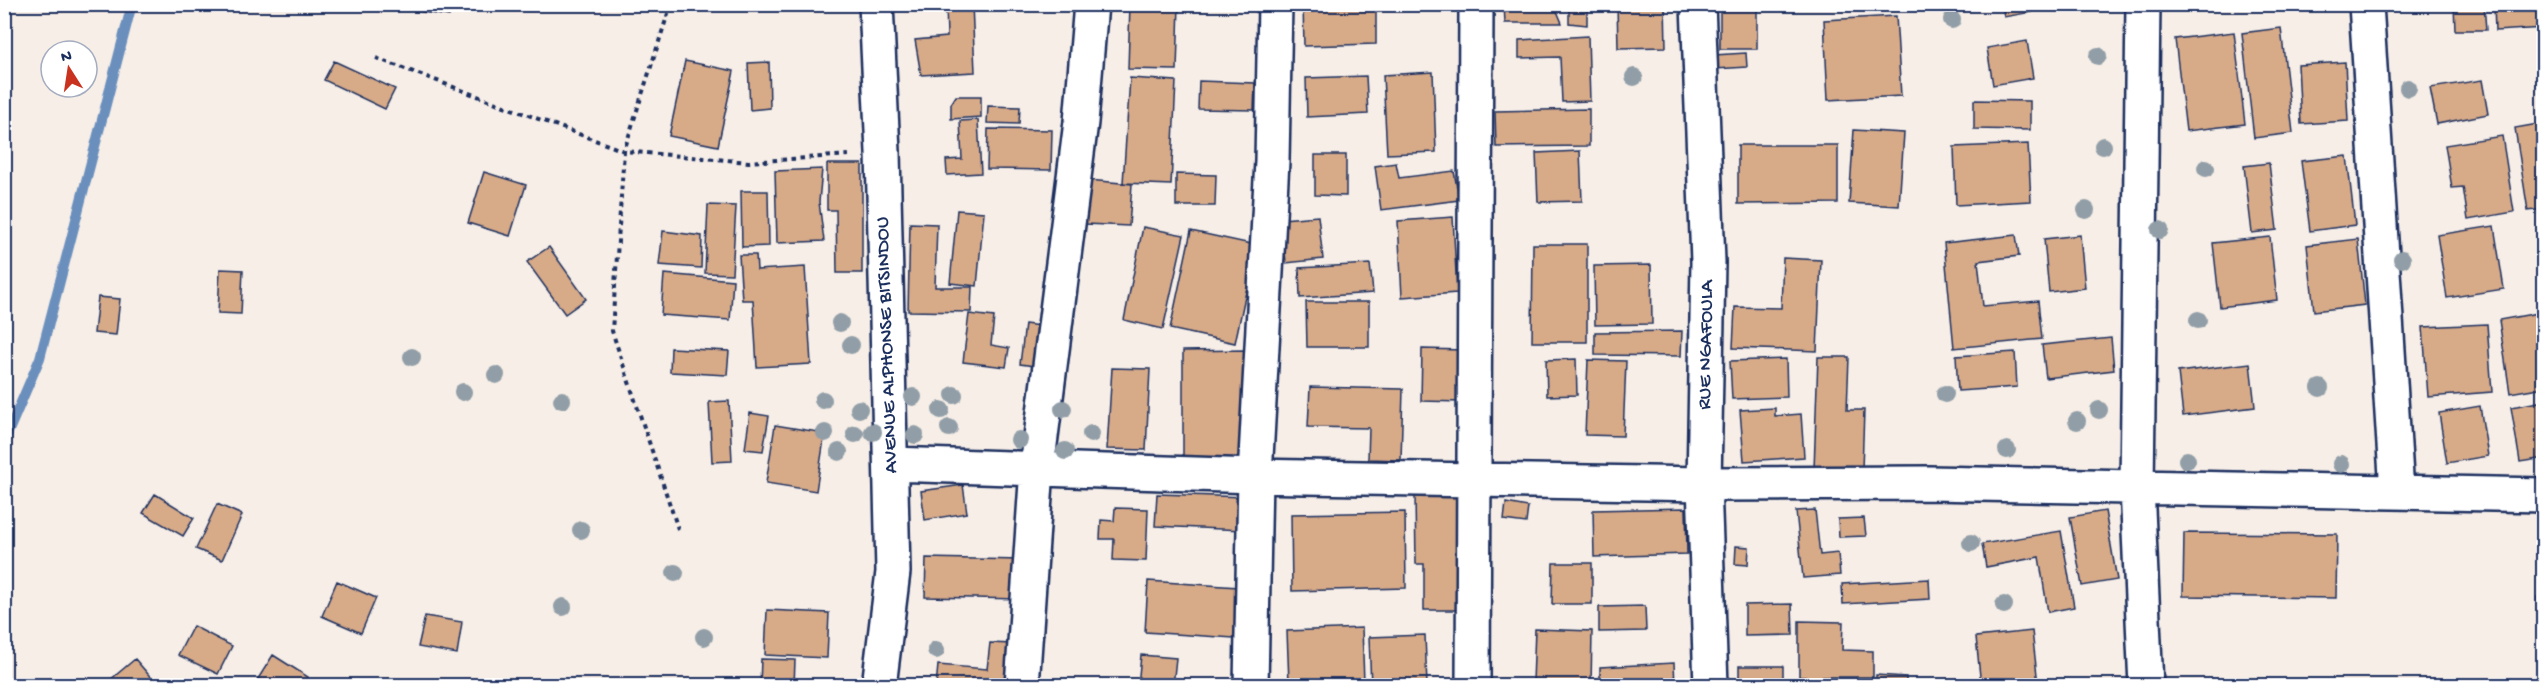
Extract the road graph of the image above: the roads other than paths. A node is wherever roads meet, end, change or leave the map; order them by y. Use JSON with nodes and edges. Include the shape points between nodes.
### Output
{"nodes":[{"id":1,"x":876,"y":4,"type":"edge"},
{"id":2,"x":1091,"y":4,"type":"edge"},
{"id":3,"x":1275,"y":4,"type":"edge"},
{"id":4,"x":1476,"y":4,"type":"edge"},
{"id":5,"x":1698,"y":4,"type":"edge"},
{"id":6,"x":2143,"y":4,"type":"edge"},
{"id":7,"x":2366,"y":4,"type":"edge"},
{"id":8,"x":892,"y":464,"type":"junction"},
{"id":9,"x":1037,"y":468,"type":"junction"},
{"id":10,"x":1255,"y":476,"type":"junction"},
{"id":11,"x":1474,"y":480,"type":"junction"},
{"id":12,"x":1704,"y":484,"type":"junction"},
{"id":13,"x":2137,"y":487,"type":"junction"},
{"id":14,"x":2397,"y":492,"type":"junction"},
{"id":15,"x":2544,"y":495,"type":"edge"},
{"id":16,"x":879,"y":686,"type":"edge"},
{"id":17,"x":1022,"y":686,"type":"edge"},
{"id":18,"x":1251,"y":686,"type":"edge"},
{"id":19,"x":1473,"y":686,"type":"edge"},
{"id":20,"x":1711,"y":686,"type":"edge"},
{"id":21,"x":2146,"y":686,"type":"edge"}],
"edges":[{"from":1,"to":8,"type":"street","name":"AVENUE ALPHONSE BITSINDOU"},
{"from":2,"to":9,"type":"street","via":[[1080,134]]},
{"from":3,"to":10,"type":"street","via":[[1272,161]]},
{"from":4,"to":11,"type":"street"},
{"from":5,"to":12,"type":"street","name":"RUE NGAFOULA","via":[[1708,262]]},
{"from":6,"to":13,"type":"street"},
{"from":7,"to":14,"type":"street"},
{"from":8,"to":9,"type":"street"},
{"from":8,"to":16,"type":"street","name":"AVENUE ALPHONSE BITSINDOU","via":[[893,572]]},
{"from":9,"to":10,"type":"street"},
{"from":9,"to":17,"type":"street"},
{"from":10,"to":11,"type":"street"},
{"from":10,"to":18,"type":"street"},
{"from":11,"to":12,"type":"street"},
{"from":11,"to":19,"type":"street"},
{"from":12,"to":13,"type":"street"},
{"from":12,"to":20,"type":"street","name":"RUE NGAFOULA"},
{"from":13,"to":14,"type":"street"},
{"from":13,"to":21,"type":"street"},
{"from":14,"to":15,"type":"street"}]}
